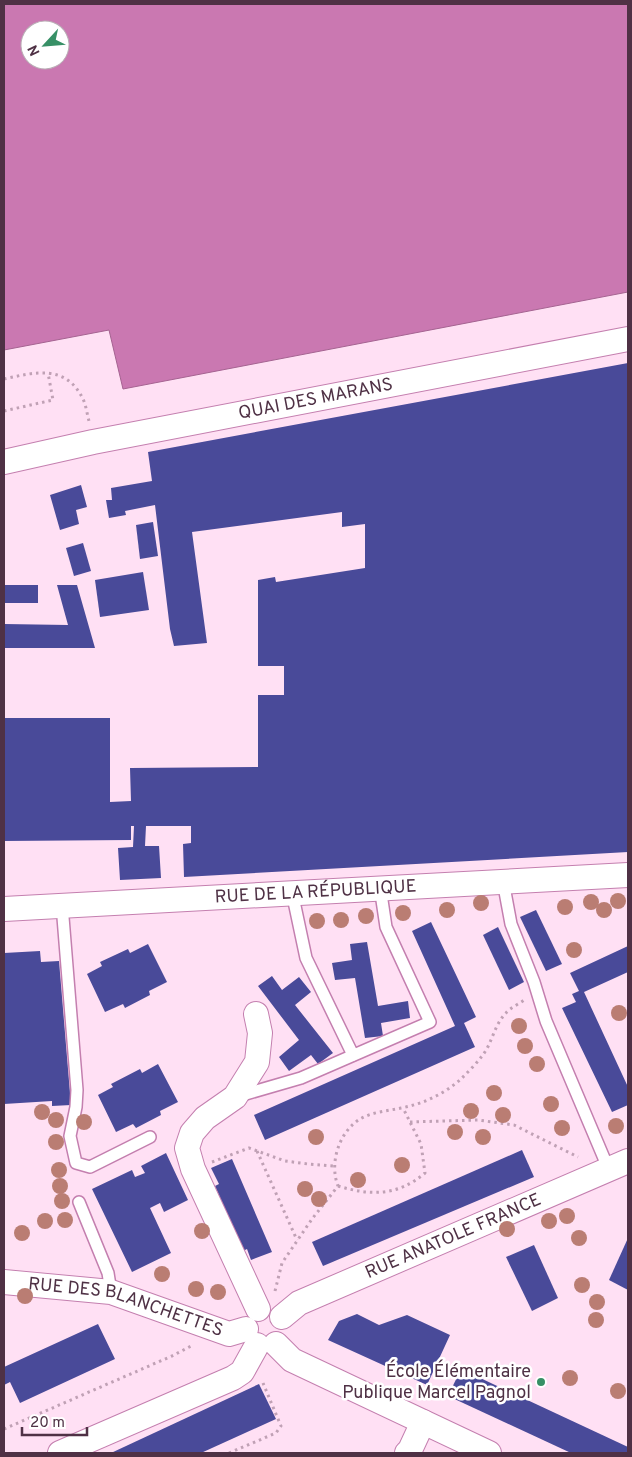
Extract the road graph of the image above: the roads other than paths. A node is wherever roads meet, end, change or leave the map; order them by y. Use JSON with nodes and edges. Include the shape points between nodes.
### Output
{"nodes":[{"id":1,"x":628,"y":339,"type":"edge"},
{"id":2,"x":4,"y":462,"type":"edge"},
{"id":3,"x":628,"y":875,"type":"edge"},
{"id":4,"x":503,"y":881,"type":"junction"},
{"id":5,"x":380,"y":887,"type":"junction"},
{"id":6,"x":292,"y":892,"type":"junction"},
{"id":7,"x":62,"y":905,"type":"junction"},
{"id":8,"x":4,"y":909,"type":"edge"},
{"id":9,"x":256,"y":1014,"type":"dead end"},
{"id":10,"x":353,"y":1055,"type":"junction"},
{"id":11,"x":235,"y":1097,"type":"junction"},
{"id":12,"x":150,"y":1137,"type":"dead end"},
{"id":13,"x":612,"y":1169,"type":"edge"},
{"id":14,"x":78,"y":1202,"type":"dead end"},
{"id":15,"x":4,"y":1282,"type":"edge"},
{"id":16,"x":110,"y":1292,"type":"junction"},
{"id":17,"x":270,"y":1312,"type":"junction"},
{"id":18,"x":256,"y":1345,"type":"junction"},
{"id":19,"x":424,"y":1422,"type":"junction"},
{"id":20,"x":60,"y":1453,"type":"edge"},
{"id":21,"x":407,"y":1453,"type":"edge"},
{"id":22,"x":489,"y":1453,"type":"edge"}],
"edges":[{"from":1,"to":2,"type":"street","name":"QUAI DES MARANS"},
{"from":3,"to":4,"type":"street","name":"RUE DE LA RÉPUBLIQUE"},
{"from":4,"to":5,"type":"street","name":"RUE DE LA RÉPUBLIQUE"},
{"from":4,"to":13,"type":"lane","via":[[511,924],[546,1021]]},
{"from":5,"to":6,"type":"street","name":"RUE DE LA RÉPUBLIQUE"},
{"from":5,"to":10,"type":"lane","via":[[386,927],[430,1022]]},
{"from":6,"to":7,"type":"street","name":"RUE DE LA RÉPUBLIQUE"},
{"from":6,"to":10,"type":"lane","via":[[306,958]]},
{"from":7,"to":8,"type":"street","name":"RUE DE LA RÉPUBLIQUE"},
{"from":7,"to":12,"type":"lane","via":[[77,1090],[70,1136],[76,1163],[90,1167]]},
{"from":9,"to":11,"type":"street","via":[[260,1033],[257,1062]]},
{"from":10,"to":11,"type":"lane","via":[[301,1078]]},
{"from":11,"to":17,"type":"street","via":[[205,1118],[192,1133],[187,1148],[193,1169]]},
{"from":13,"to":17,"type":"street","name":"RUE ANATOLE FRANCE","via":[[300,1303]]},
{"from":14,"to":16,"type":"lane","via":[[108,1273]]},
{"from":15,"to":16,"type":"street","name":"RUE DES BLANCHETTES"},
{"from":16,"to":18,"type":"street","name":"RUE DES BLANCHETTES"},
{"from":17,"to":18,"type":"street","via":[[249,1317]]},
{"from":17,"to":18,"type":"street","via":[[284,1322],[284,1334]]},
{"from":18,"to":19,"type":"street"},
{"from":18,"to":20,"type":"street","via":[[242,1372],[233,1378]]},
{"from":19,"to":21,"type":"street"},
{"from":19,"to":22,"type":"street"}]}
